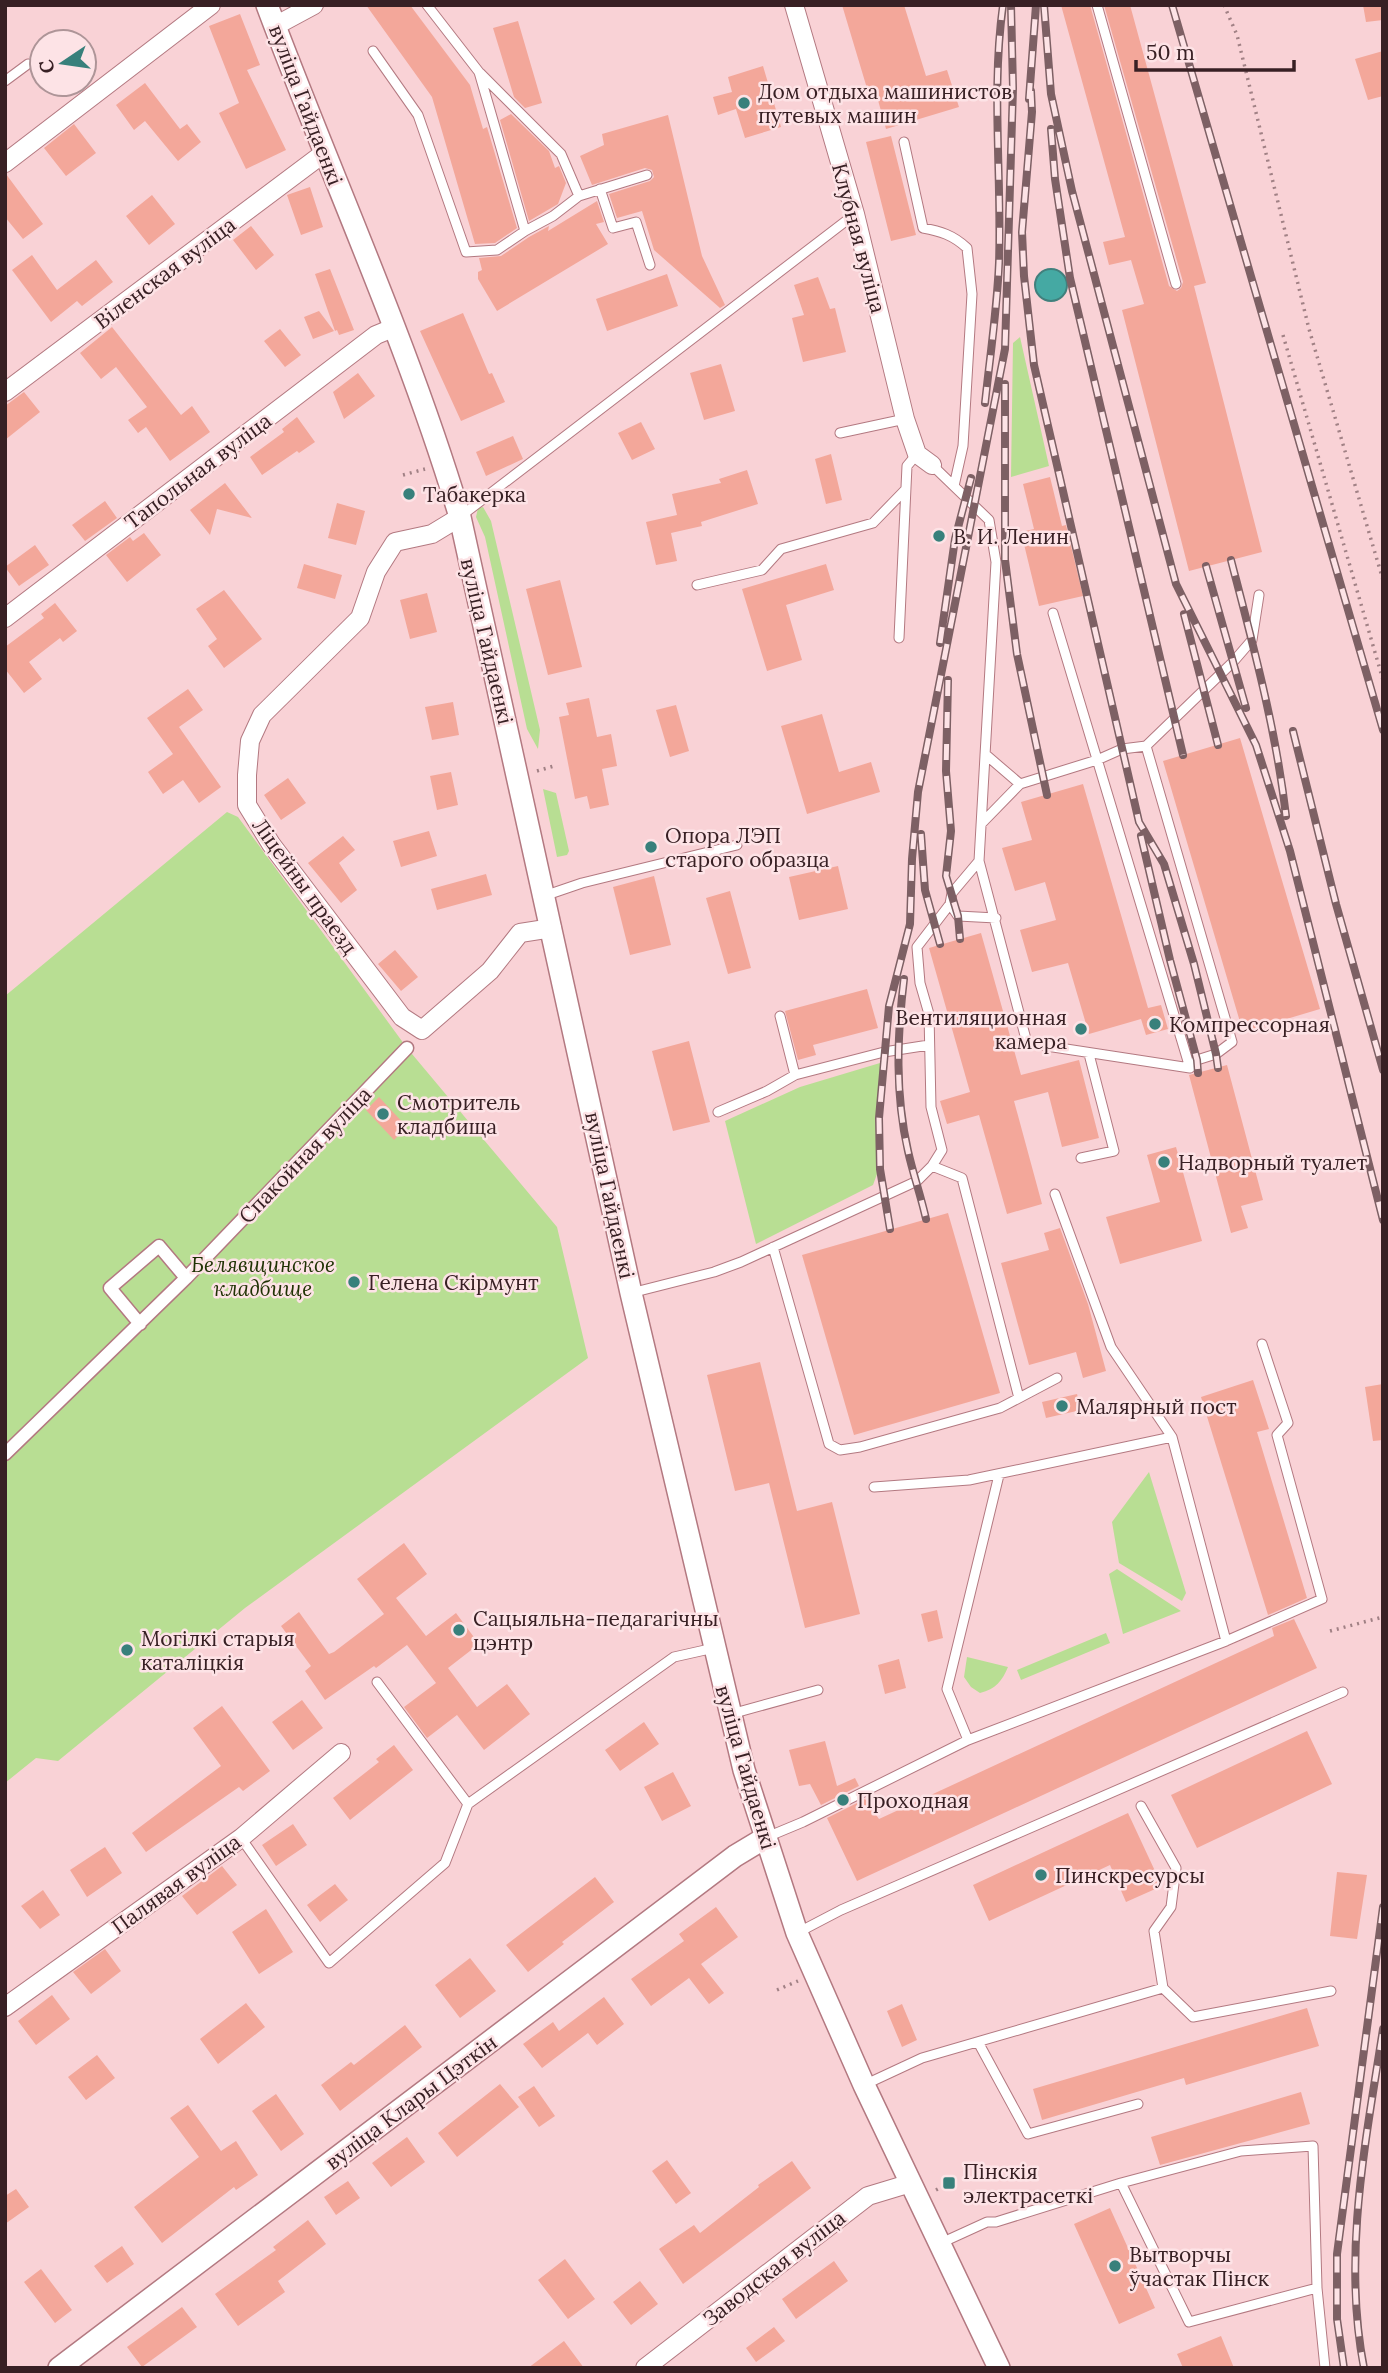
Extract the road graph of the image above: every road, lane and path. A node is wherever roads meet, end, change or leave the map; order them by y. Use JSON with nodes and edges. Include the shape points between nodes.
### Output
{"nodes":[{"id":1,"x":211,"y":5,"type":"edge"},
{"id":2,"x":267,"y":5,"type":"edge"},
{"id":3,"x":314,"y":5,"type":"edge"},
{"id":4,"x":427,"y":5,"type":"edge"},
{"id":5,"x":793,"y":5,"type":"edge"},
{"id":6,"x":1097,"y":5,"type":"edge"},
{"id":7,"x":1224,"y":5,"type":"edge"},
{"id":8,"x":275,"y":26,"type":"junction"},
{"id":9,"x":373,"y":51,"type":"dead end"},
{"id":10,"x":28,"y":64,"type":"dead end"},
{"id":11,"x":479,"y":72,"type":"junction"},
{"id":12,"x":5,"y":81,"type":"edge"},
{"id":13,"x":904,"y":142,"type":"dead end"},
{"id":14,"x":324,"y":153,"type":"junction"},
{"id":15,"x":5,"y":163,"type":"edge"},
{"id":16,"x":647,"y":175,"type":"dead end"},
{"id":17,"x":600,"y":190,"type":"junction"},
{"id":18,"x":579,"y":196,"type":"junction"},
{"id":19,"x":855,"y":214,"type":"junction"},
{"id":20,"x":525,"y":231,"type":"junction"},
{"id":21,"x":650,"y":265,"type":"dead end"},
{"id":22,"x":1176,"y":284,"type":"dead end"},
{"id":23,"x":393,"y":328,"type":"junction"},
{"id":24,"x":1283,"y":335,"type":"dead end"},
{"id":25,"x":5,"y":392,"type":"edge"},
{"id":26,"x":905,"y":419,"type":"junction"},
{"id":27,"x":840,"y":433,"type":"dead end"},
{"id":28,"x":917,"y":454,"type":"junction"},
{"id":29,"x":932,"y":465,"type":"joint"},
{"id":30,"x":954,"y":486,"type":"junction"},
{"id":31,"x":905,"y":489,"type":"junction"},
{"id":32,"x":460,"y":517,"type":"junction"},
{"id":33,"x":1383,"y":580,"type":"edge"},
{"id":34,"x":697,"y":585,"type":"dead end"},
{"id":35,"x":1259,"y":595,"type":"dead end"},
{"id":36,"x":1053,"y":613,"type":"dead end"},
{"id":37,"x":5,"y":618,"type":"edge"},
{"id":38,"x":899,"y":638,"type":"dead end"},
{"id":39,"x":1383,"y":680,"type":"edge"},
{"id":40,"x":1146,"y":746,"type":"junction"},
{"id":41,"x":985,"y":754,"type":"junction"},
{"id":42,"x":1097,"y":760,"type":"junction"},
{"id":43,"x":1020,"y":784,"type":"junction"},
{"id":44,"x":982,"y":824,"type":"junction"},
{"id":45,"x":737,"y":845,"type":"dead end"},
{"id":46,"x":979,"y":860,"type":"junction"},
{"id":47,"x":544,"y":895,"type":"junction"},
{"id":48,"x":950,"y":905,"type":"junction"},
{"id":49,"x":996,"y":918,"type":"junction"},
{"id":50,"x":552,"y":928,"type":"junction"},
{"id":51,"x":780,"y":1016,"type":"dead end"},
{"id":52,"x":422,"y":1030,"type":"junction"},
{"id":53,"x":929,"y":1045,"type":"junction"},
{"id":54,"x":407,"y":1048,"type":"joint"},
{"id":55,"x":1089,"y":1054,"type":"junction"},
{"id":56,"x":1189,"y":1068,"type":"junction"},
{"id":57,"x":795,"y":1075,"type":"junction"},
{"id":58,"x":718,"y":1112,"type":"dead end"},
{"id":59,"x":1081,"y":1158,"type":"dead end"},
{"id":60,"x":932,"y":1166,"type":"junction"},
{"id":61,"x":1055,"y":1194,"type":"dead end"},
{"id":62,"x":774,"y":1247,"type":"junction"},
{"id":63,"x":186,"y":1278,"type":"junction"},
{"id":64,"x":632,"y":1293,"type":"junction"},
{"id":65,"x":140,"y":1324,"type":"junction"},
{"id":66,"x":1262,"y":1344,"type":"dead end"},
{"id":67,"x":1057,"y":1378,"type":"dead end"},
{"id":68,"x":1019,"y":1398,"type":"junction"},
{"id":69,"x":1172,"y":1437,"type":"junction"},
{"id":70,"x":5,"y":1454,"type":"edge"},
{"id":71,"x":999,"y":1475,"type":"junction"},
{"id":72,"x":874,"y":1487,"type":"dead end"},
{"id":73,"x":1383,"y":1616,"type":"edge"},
{"id":74,"x":1330,"y":1631,"type":"dead end"},
{"id":75,"x":1226,"y":1641,"type":"junction"},
{"id":76,"x":714,"y":1648,"type":"junction"},
{"id":77,"x":377,"y":1682,"type":"dead end"},
{"id":78,"x":818,"y":1690,"type":"dead end"},
{"id":79,"x":1343,"y":1692,"type":"dead end"},
{"id":80,"x":729,"y":1715,"type":"junction"},
{"id":81,"x":968,"y":1740,"type":"junction"},
{"id":82,"x":341,"y":1753,"type":"dead end"},
{"id":83,"x":468,"y":1804,"type":"junction"},
{"id":84,"x":1141,"y":1806,"type":"dead end"},
{"id":85,"x":241,"y":1838,"type":"junction"},
{"id":86,"x":765,"y":1838,"type":"junction"},
{"id":87,"x":797,"y":1933,"type":"junction"},
{"id":88,"x":1163,"y":1988,"type":"junction"},
{"id":89,"x":1331,"y":1991,"type":"dead end"},
{"id":90,"x":5,"y":2007,"type":"edge"},
{"id":91,"x":978,"y":2042,"type":"junction"},
{"id":92,"x":864,"y":2085,"type":"junction"},
{"id":93,"x":1138,"y":2104,"type":"dead end"},
{"id":94,"x":911,"y":2183,"type":"junction"},
{"id":95,"x":1121,"y":2183,"type":"junction"},
{"id":96,"x":939,"y":2244,"type":"junction"},
{"id":97,"x":1317,"y":2288,"type":"junction"},
{"id":98,"x":59,"y":2368,"type":"edge"},
{"id":99,"x":645,"y":2368,"type":"edge"},
{"id":100,"x":999,"y":2368,"type":"edge"},
{"id":101,"x":1325,"y":2368,"type":"edge"}],
"edges":[{"from":1,"to":15,"type":"street"},
{"from":2,"to":8,"type":"street","name":"вуліца Гайдаенкі"},
{"from":3,"to":8,"type":"street"},
{"from":4,"to":11,"type":"lane"},
{"from":5,"to":19,"type":"street","name":"Клубная вуліца"},
{"from":6,"to":22,"type":"lane"},
{"from":7,"to":33,"type":"path","via":[[1237,35],[1309,329]]},
{"from":8,"to":14,"type":"street","name":"вуліца Гайдаенкі"},
{"from":9,"to":20,"type":"lane","via":[[418,115],[466,252],[497,250]]},
{"from":10,"to":12,"type":"lane"},
{"from":11,"to":18,"type":"lane","via":[[561,154]]},
{"from":11,"to":20,"type":"lane"},
{"from":13,"to":30,"type":"lane","via":[[923,228],[943,232],[967,248],[971,308],[963,446]]},
{"from":14,"to":23,"type":"street","name":"вуліца Гайдаенкі"},
{"from":14,"to":25,"type":"street","name":"Віленская вуліца"},
{"from":16,"to":17,"type":"lane"},
{"from":17,"to":18,"type":"lane"},
{"from":17,"to":21,"type":"lane","via":[[612,229],[636,222]]},
{"from":18,"to":20,"type":"lane"},
{"from":19,"to":26,"type":"street","name":"Клубная вуліца"},
{"from":19,"to":32,"type":"lane"},
{"from":23,"to":32,"type":"street","name":"вуліца Гайдаенкі"},
{"from":23,"to":37,"type":"street","name":"Тапольная вуліца","via":[[376,335]]},
{"from":24,"to":39,"type":"path"},
{"from":26,"to":27,"type":"lane"},
{"from":26,"to":28,"type":"street","name":"Клубная вуліца"},
{"from":28,"to":29,"type":"street"},
{"from":28,"to":31,"type":"lane","via":[[907,466]]},
{"from":29,"to":30,"type":"lane"},
{"from":30,"to":41,"type":"lane","via":[[989,520],[996,562]]},
{"from":31,"to":34,"type":"lane","via":[[873,523],[781,549],[762,569]]},
{"from":31,"to":38,"type":"lane"},
{"from":32,"to":47,"type":"street","name":"вуліца Гайдаенкі"},
{"from":32,"to":52,"type":"street","name":"Ліцейны праезд","via":[[432,534],[395,542],[376,572],[360,618],[262,715],[250,741],[247,775],[247,805],[271,844],[402,1017]]},
{"from":35,"to":40,"type":"lane","via":[[1252,640]]},
{"from":36,"to":42,"type":"lane"},
{"from":40,"to":42,"type":"lane","via":[[1122,749]]},
{"from":40,"to":56,"type":"lane","via":[[1232,1042]]},
{"from":41,"to":43,"type":"lane"},
{"from":41,"to":44,"type":"lane"},
{"from":42,"to":43,"type":"lane"},
{"from":42,"to":56,"type":"lane"},
{"from":43,"to":44,"type":"lane"},
{"from":44,"to":46,"type":"lane"},
{"from":45,"to":47,"type":"lane"},
{"from":46,"to":48,"type":"lane","via":[[952,893]]},
{"from":46,"to":49,"type":"lane"},
{"from":47,"to":50,"type":"street","name":"вуліца Гайдаенкі"},
{"from":48,"to":49,"type":"lane","via":[[958,916]]},
{"from":48,"to":53,"type":"lane","via":[[917,947],[929,1014]]},
{"from":49,"to":55,"type":"lane","via":[[1027,1043]]},
{"from":50,"to":52,"type":"street","via":[[520,933],[490,971]]},
{"from":50,"to":64,"type":"street","name":"вуліца Гайдаенкі"},
{"from":51,"to":57,"type":"lane"},
{"from":52,"to":54,"type":"lane","name":"Спакойная вуліца"},
{"from":53,"to":57,"type":"lane"},
{"from":53,"to":60,"type":"lane","via":[[931,1107],[942,1150]]},
{"from":54,"to":63,"type":"street","name":"Спакойная вуліца"},
{"from":55,"to":56,"type":"lane"},
{"from":55,"to":59,"type":"lane","via":[[1114,1151]]},
{"from":57,"to":58,"type":"lane"},
{"from":60,"to":62,"type":"lane","via":[[917,1181]]},
{"from":60,"to":68,"type":"lane","via":[[961,1178]]},
{"from":61,"to":69,"type":"lane","via":[[1111,1347]]},
{"from":62,"to":64,"type":"lane","via":[[714,1272]]},
{"from":62,"to":68,"type":"lane","via":[[829,1444],[840,1450],[860,1447],[1000,1408]]},
{"from":63,"to":65,"type":"street","name":"Спакойная вуліца"},
{"from":63,"to":65,"type":"street","via":[[159,1246],[110,1288]]},
{"from":64,"to":76,"type":"street","name":"вуліца Гайдаенкі"},
{"from":65,"to":70,"type":"street","name":"Спакойная вуліца"},
{"from":66,"to":75,"type":"lane","via":[[1288,1423],[1277,1435],[1322,1599]]},
{"from":67,"to":68,"type":"lane"},
{"from":69,"to":71,"type":"lane"},
{"from":69,"to":75,"type":"lane"},
{"from":71,"to":72,"type":"lane"},
{"from":71,"to":81,"type":"lane","via":[[947,1689]]},
{"from":73,"to":74,"type":"path"},
{"from":75,"to":81,"type":"lane"},
{"from":76,"to":80,"type":"street","name":"вуліца Гайдаенкі"},
{"from":76,"to":83,"type":"lane","via":[[674,1657]]},
{"from":77,"to":83,"type":"lane"},
{"from":78,"to":80,"type":"lane"},
{"from":79,"to":87,"type":"lane"},
{"from":80,"to":86,"type":"street","name":"вуліца Гайдаенкі"},
{"from":81,"to":86,"type":"lane"},
{"from":82,"to":85,"type":"street","name":"Палявая вуліца"},
{"from":83,"to":85,"type":"lane","via":[[445,1863],[329,1964]]},
{"from":84,"to":88,"type":"lane","via":[[1176,1868],[1171,1907],[1154,1931]]},
{"from":85,"to":90,"type":"street","name":"Палявая вуліца"},
{"from":86,"to":87,"type":"street","name":"вуліца Гайдаенкі"},
{"from":86,"to":98,"type":"street","name":"вуліца Клары Цэткін"},
{"from":87,"to":92,"type":"street","name":"вуліца Гайдаенкі"},
{"from":88,"to":89,"type":"lane","via":[[1193,2017]]},
{"from":88,"to":91,"type":"lane"},
{"from":91,"to":92,"type":"lane","via":[[922,2058]]},
{"from":91,"to":93,"type":"lane","via":[[1028,2134]]},
{"from":92,"to":94,"type":"street","name":"вуліца Гайдаенкі"},
{"from":94,"to":96,"type":"street","name":"вуліца Гайдаенкі"},
{"from":94,"to":99,"type":"street","name":"Заводская вуліца","via":[[868,2196]]},
{"from":95,"to":96,"type":"lane","via":[[987,2222]]},
{"from":95,"to":97,"type":"lane","via":[[1189,2322]]},
{"from":95,"to":97,"type":"lane","via":[[1241,2151],[1313,2146]]},
{"from":96,"to":100,"type":"street","name":"вуліца Гайдаенкі"},
{"from":97,"to":101,"type":"lane"}]}
